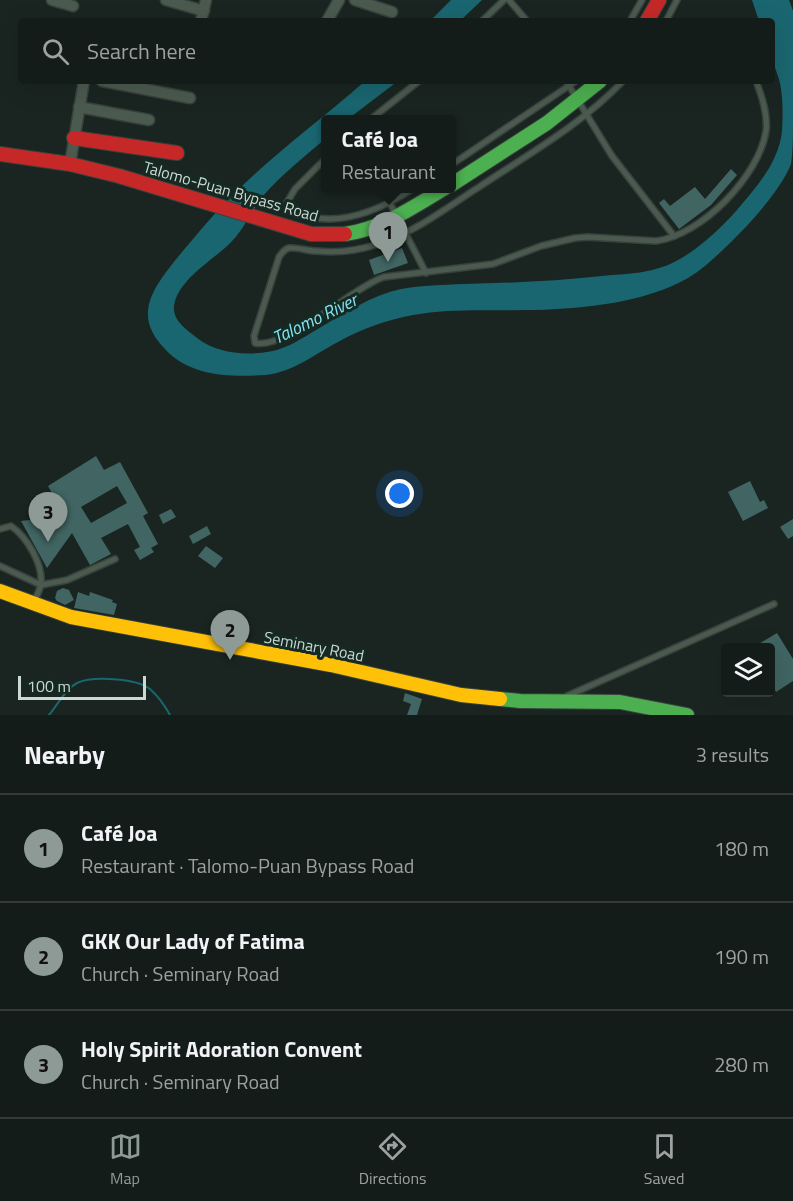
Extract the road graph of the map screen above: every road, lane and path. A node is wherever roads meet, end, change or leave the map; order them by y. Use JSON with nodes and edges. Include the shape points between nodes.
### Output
{"nodes":[{"id":1,"x":52,"y":0,"type":"edge"},
{"id":2,"x":165,"y":0,"type":"edge"},
{"id":3,"x":339,"y":0,"type":"edge"},
{"id":4,"x":355,"y":0,"type":"edge"},
{"id":5,"x":504,"y":0,"type":"edge"},
{"id":6,"x":509,"y":0,"type":"edge"},
{"id":7,"x":642,"y":0,"type":"edge"},
{"id":8,"x":659,"y":0,"type":"edge"},
{"id":9,"x":677,"y":0,"type":"edge"},
{"id":10,"x":73,"y":6,"type":"dead end"},
{"id":11,"x":204,"y":10,"type":"edge"},
{"id":12,"x":392,"y":12,"type":"dead end"},
{"id":13,"x":329,"y":18,"type":"edge"},
{"id":14,"x":485,"y":18,"type":"edge"},
{"id":15,"x":524,"y":18,"type":"edge"},
{"id":16,"x":632,"y":18,"type":"edge"},
{"id":17,"x":649,"y":18,"type":"edge"},
{"id":18,"x":668,"y":18,"type":"edge"},
{"id":19,"x":83,"y":84,"type":"edge"},
{"id":20,"x":118,"y":84,"type":"edge"},
{"id":21,"x":415,"y":84,"type":"edge"},
{"id":22,"x":567,"y":84,"type":"edge"},
{"id":23,"x":597,"y":84,"type":"edge"},
{"id":24,"x":620,"y":84,"type":"edge"},
{"id":25,"x":757,"y":84,"type":"edge"},
{"id":26,"x":190,"y":98,"type":"dead end"},
{"id":27,"x":577,"y":101,"type":"junction"},
{"id":28,"x":79,"y":107,"type":"junction"},
{"id":29,"x":377,"y":115,"type":"edge"},
{"id":30,"x":585,"y":116,"type":"junction"},
{"id":31,"x":149,"y":120,"type":"dead end"},
{"id":32,"x":74,"y":138,"type":"junction"},
{"id":33,"x":177,"y":153,"type":"dead end"},
{"id":34,"x":0,"y":154,"type":"edge"},
{"id":35,"x":456,"y":162,"type":"edge"},
{"id":36,"x":321,"y":163,"type":"edge"},
{"id":37,"x":70,"y":164,"type":"junction"},
{"id":38,"x":456,"y":182,"type":"edge"},
{"id":39,"x":384,"y":193,"type":"edge"},
{"id":40,"x":407,"y":193,"type":"edge"},
{"id":41,"x":438,"y":193,"type":"edge"},
{"id":42,"x":390,"y":202,"type":"junction"},
{"id":43,"x":398,"y":217,"type":"junction"},
{"id":44,"x":406,"y":233,"type":"junction"},
{"id":45,"x":674,"y":236,"type":"junction"},
{"id":46,"x":426,"y":273,"type":"junction"},
{"id":47,"x":0,"y":529,"type":"edge"},
{"id":48,"x":115,"y":559,"type":"dead end"},
{"id":49,"x":0,"y":566,"type":"edge"},
{"id":50,"x":41,"y":585,"type":"junction"},
{"id":51,"x":0,"y":591,"type":"edge"},
{"id":52,"x":33,"y":604,"type":"junction"},
{"id":53,"x":774,"y":604,"type":"dead end"},
{"id":54,"x":554,"y":701,"type":"junction"},
{"id":55,"x":687,"y":715,"type":"edge"}],
"edges":[{"from":1,"to":10,"type":"street"},
{"from":2,"to":11,"type":"street"},
{"from":3,"to":13,"type":"street"},
{"from":4,"to":12,"type":"street"},
{"from":5,"to":14,"type":"lane"},
{"from":6,"to":15,"type":"lane"},
{"from":7,"to":16,"type":"lane"},
{"from":8,"to":17,"type":"main road"},
{"from":9,"to":18,"type":"lane"},
{"from":19,"to":28,"type":"street"},
{"from":20,"to":26,"type":"street"},
{"from":21,"to":29,"type":"lane"},
{"from":22,"to":27,"type":"lane"},
{"from":22,"to":35,"type":"lane"},
{"from":23,"to":27,"type":"main road"},
{"from":24,"to":30,"type":"lane"},
{"from":25,"to":45,"type":"lane","via":[[767,128],[758,155],[727,200],[696,225]]},
{"from":27,"to":30,"type":"lane"},
{"from":27,"to":38,"type":"main road"},
{"from":28,"to":31,"type":"street"},
{"from":28,"to":32,"type":"street"},
{"from":30,"to":44,"type":"lane"},
{"from":30,"to":45,"type":"lane"},
{"from":32,"to":33,"type":"main road"},
{"from":32,"to":37,"type":"street"},
{"from":34,"to":37,"type":"main road","name":"Talomo-Puan Bypass Road"},
{"from":36,"to":42,"type":"lane","via":[[286,204],[309,216],[335,218],[364,213]]},
{"from":37,"to":43,"type":"main road","name":"Talomo-Puan Bypass Road","via":[[311,234],[363,231]]},
{"from":39,"to":42,"type":"lane"},
{"from":40,"to":42,"type":"lane"},
{"from":41,"to":43,"type":"main road","name":"Talomo-Puan Bypass Road"},
{"from":42,"to":43,"type":"lane"},
{"from":43,"to":44,"type":"lane"},
{"from":44,"to":46,"type":"lane"},
{"from":44,"to":46,"type":"lane","via":[[377,245],[341,252],[285,250],[279,257],[254,341],[270,342],[287,335],[377,279]]},
{"from":45,"to":46,"type":"lane","via":[[656,241],[575,238],[493,264]]},
{"from":47,"to":50,"type":"lane","via":[[11,526],[20,532],[39,565]]},
{"from":48,"to":50,"type":"lane","via":[[67,580]]},
{"from":49,"to":50,"type":"lane"},
{"from":50,"to":52,"type":"lane"},
{"from":51,"to":52,"type":"main road","name":"Seminary Road"},
{"from":52,"to":54,"type":"main road","name":"Seminary Road","via":[[71,617],[331,665],[461,695]]},
{"from":53,"to":54,"type":"lane"},
{"from":54,"to":55,"type":"main road","name":"Seminary Road","via":[[620,702]]}]}
